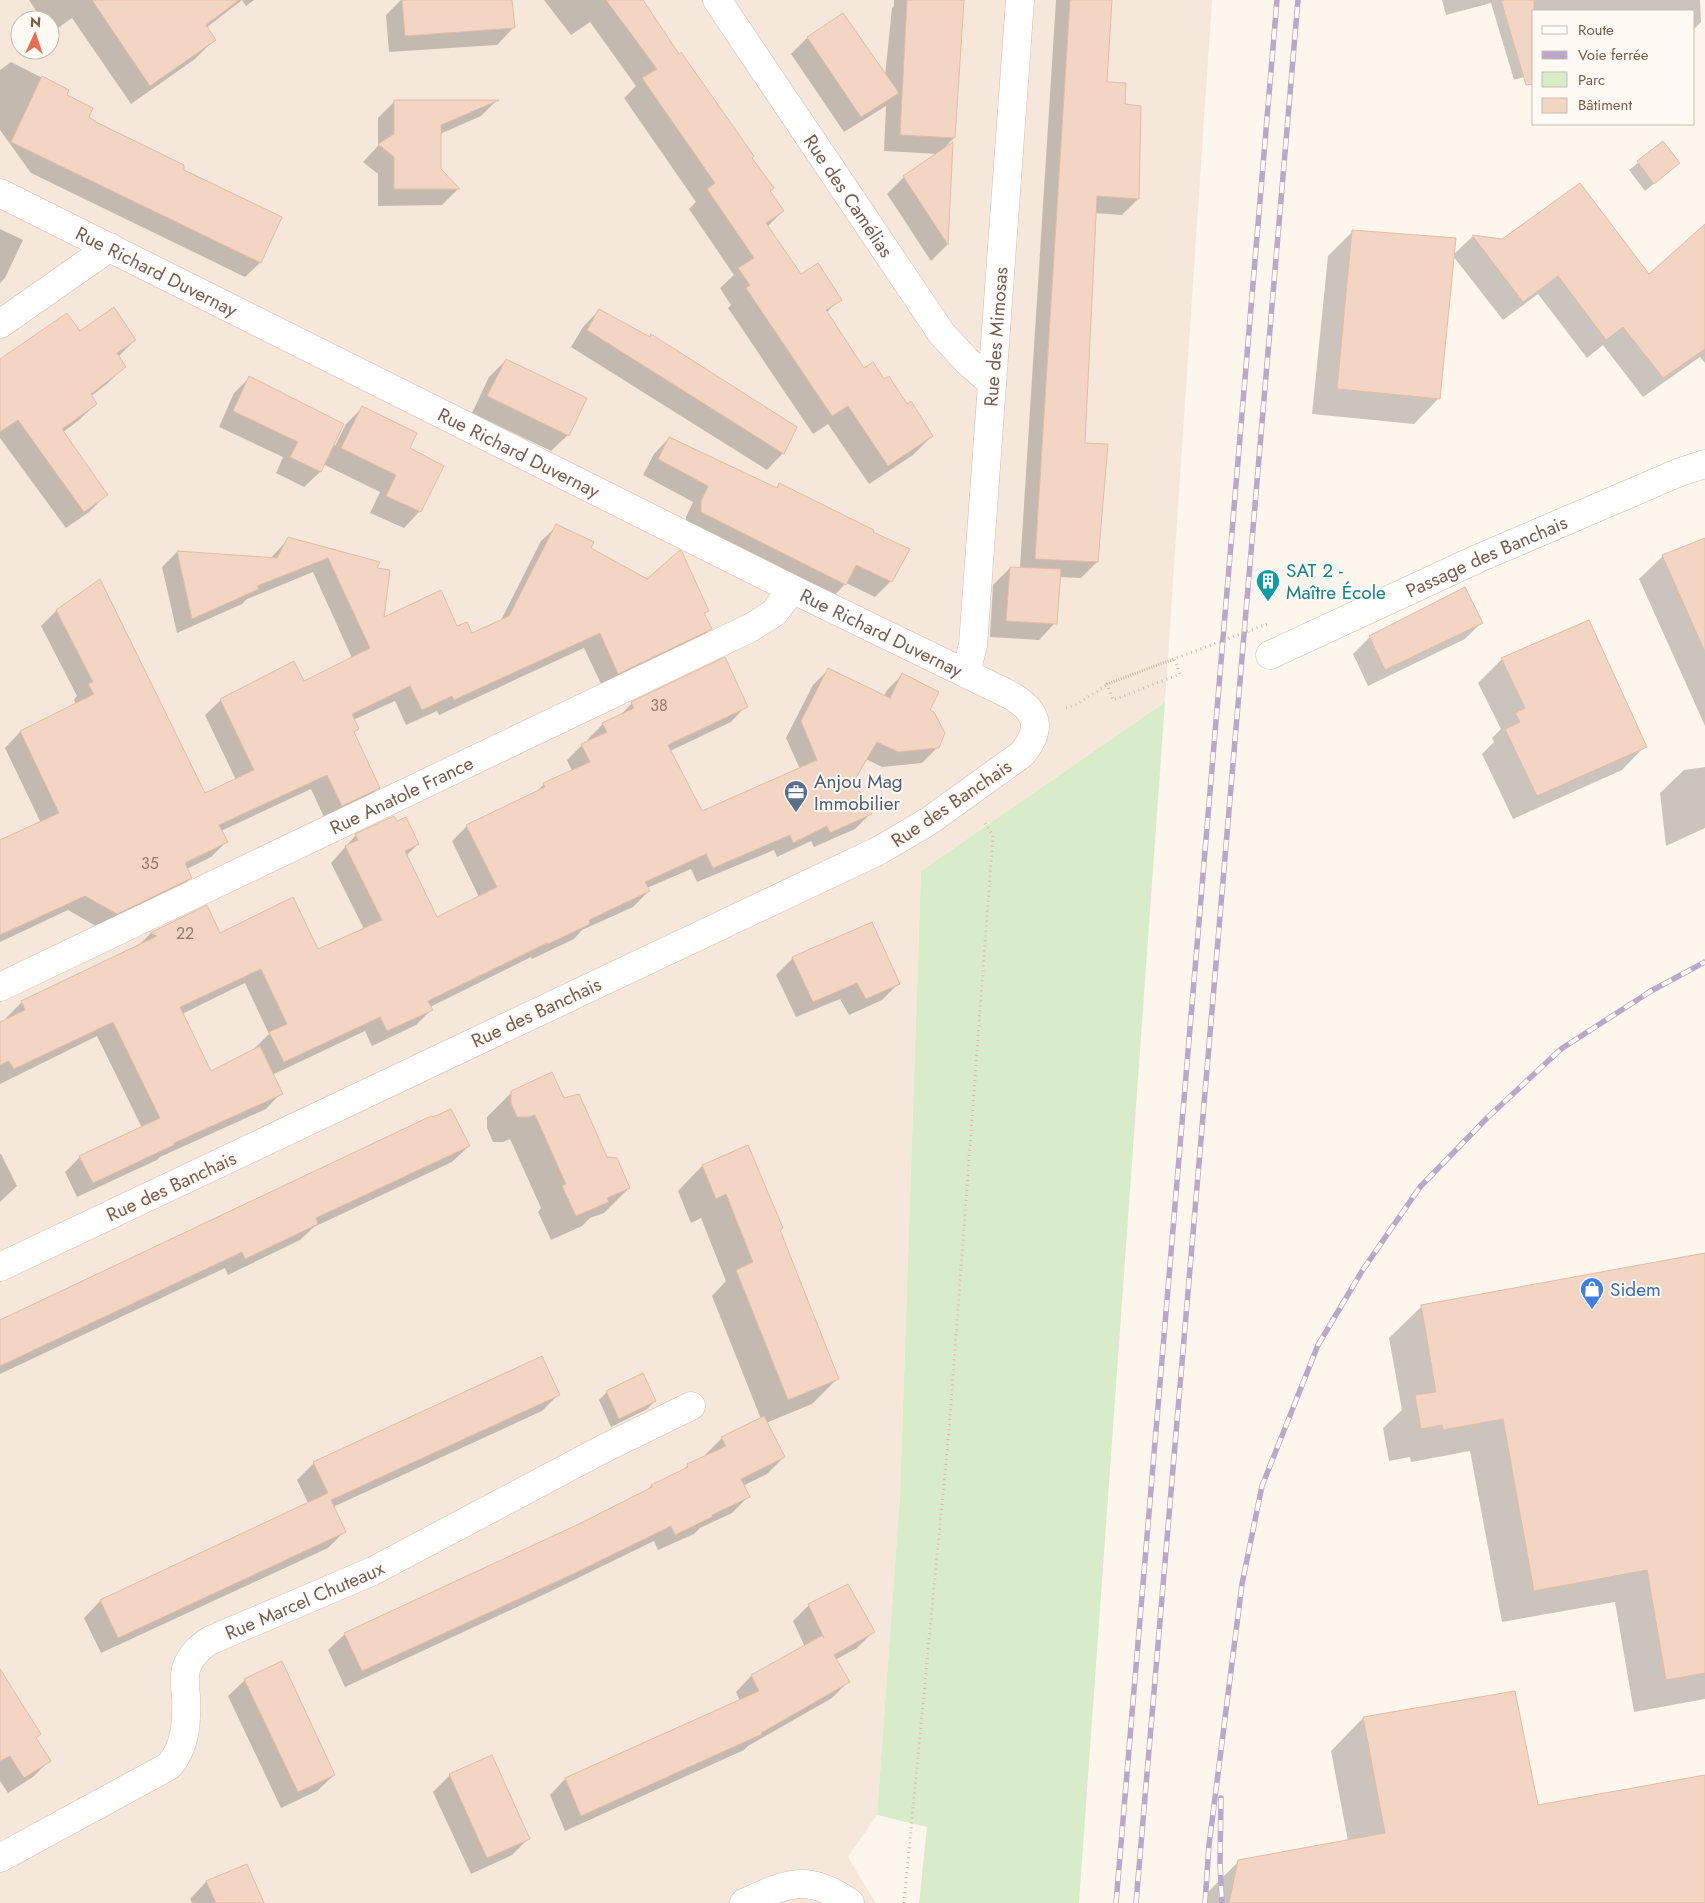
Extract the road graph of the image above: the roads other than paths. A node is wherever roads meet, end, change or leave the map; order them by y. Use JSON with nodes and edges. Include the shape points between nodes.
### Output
{"nodes":[{"id":1,"x":717,"y":0,"type":"edge"},
{"id":2,"x":1020,"y":0,"type":"edge"},
{"id":3,"x":0,"y":193,"type":"edge"},
{"id":4,"x":110,"y":247,"type":"junction"},
{"id":5,"x":0,"y":324,"type":"edge"},
{"id":6,"x":992,"y":384,"type":"junction"},
{"id":7,"x":1705,"y":464,"type":"edge"},
{"id":8,"x":792,"y":590,"type":"junction"},
{"id":9,"x":1270,"y":655,"type":"dead end"},
{"id":10,"x":966,"y":673,"type":"junction"},
{"id":11,"x":1034,"y":716,"type":"joint"},
{"id":12,"x":0,"y":987,"type":"edge"},
{"id":13,"x":0,"y":1267,"type":"edge"},
{"id":14,"x":691,"y":1406,"type":"dead end"},
{"id":15,"x":4,"y":1848,"type":"edge"},
{"id":16,"x":841,"y":1897,"type":"edge"},
{"id":17,"x":744,"y":1903,"type":"edge"}],
"edges":[{"from":1,"to":6,"type":"street","name":"Rue des Camélias","via":[[942,334]]},
{"from":2,"to":6,"type":"street","name":"Rue des Mimosas"},
{"from":3,"to":4,"type":"street","name":"Rue Richard Duvernay"},
{"from":4,"to":5,"type":"street"},
{"from":4,"to":8,"type":"street","name":"Rue Richard Duvernay"},
{"from":6,"to":10,"type":"street","name":"Rue des Mimosas","via":[[974,644]]},
{"from":7,"to":9,"type":"street","name":"Passage des Banchais","via":[[1486,555]]},
{"from":8,"to":10,"type":"street","name":"Rue Richard Duvernay"},
{"from":8,"to":12,"type":"street","name":"Rue Anatole France","via":[[774,613],[750,628]]},
{"from":10,"to":11,"type":"street","name":"Rue Richard Duvernay","via":[[1025,705]]},
{"from":11,"to":13,"type":"street","name":"Rue des Banchais","via":[[1035,730],[1031,743],[1022,754],[929,821],[880,850]]},
{"from":14,"to":15,"type":"street","name":"Rue Marcel Chuteaux","via":[[603,1448],[373,1571],[211,1640],[199,1648],[186,1670],[187,1719],[181,1748],[169,1766]]},
{"from":16,"to":17,"type":"street","via":[[815,1885],[793,1884]]}]}
